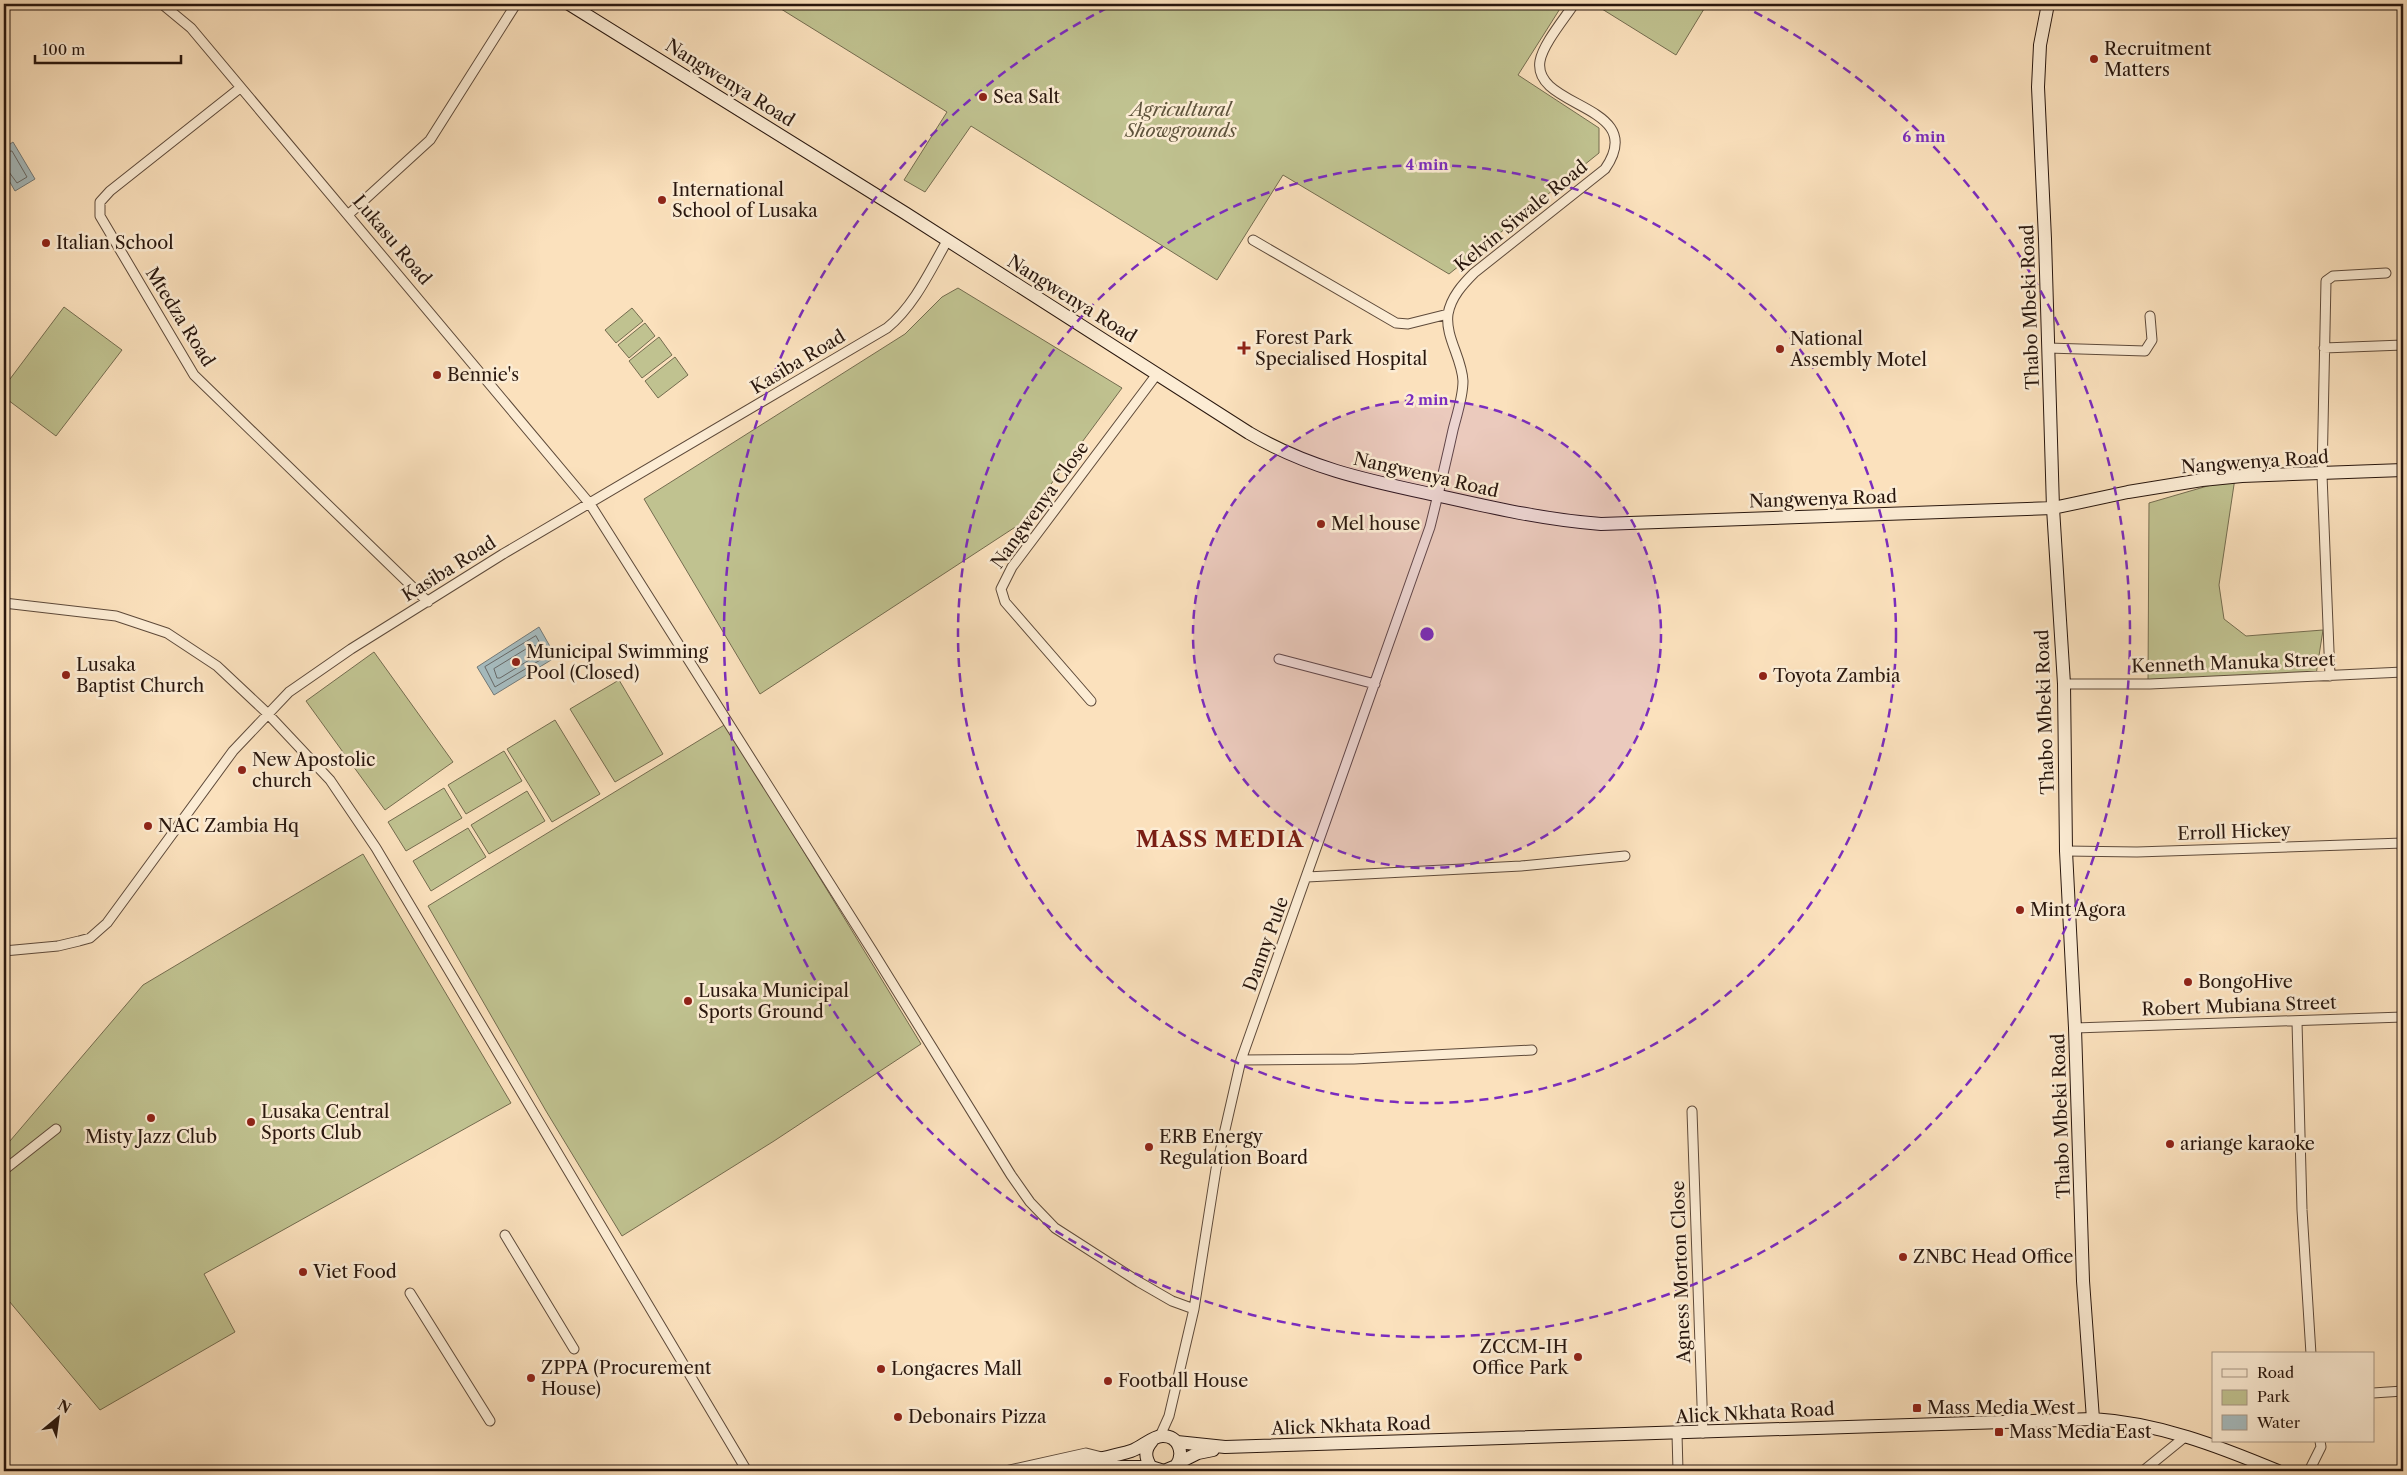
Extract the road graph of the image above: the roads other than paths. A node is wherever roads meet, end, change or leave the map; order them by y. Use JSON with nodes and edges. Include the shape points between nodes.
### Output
{"nodes":[{"id":1,"x":162,"y":4,"type":"edge"},
{"id":2,"x":516,"y":4,"type":"edge"},
{"id":3,"x":569,"y":4,"type":"edge"},
{"id":4,"x":1574,"y":4,"type":"edge"},
{"id":5,"x":2048,"y":4,"type":"edge"},
{"id":6,"x":240,"y":88,"type":"junction"},
{"id":7,"x":349,"y":214,"type":"junction"},
{"id":8,"x":1254,"y":240,"type":"dead end"},
{"id":9,"x":947,"y":241,"type":"junction"},
{"id":10,"x":2386,"y":274,"type":"dead end"},
{"id":11,"x":1448,"y":314,"type":"junction"},
{"id":12,"x":2150,"y":316,"type":"dead end"},
{"id":13,"x":2403,"y":344,"type":"edge"},
{"id":14,"x":2048,"y":348,"type":"junction"},
{"id":15,"x":2324,"y":348,"type":"junction"},
{"id":16,"x":1158,"y":374,"type":"junction"},
{"id":17,"x":2403,"y":470,"type":"edge"},
{"id":18,"x":2322,"y":475,"type":"junction"},
{"id":19,"x":1438,"y":496,"type":"junction"},
{"id":20,"x":590,"y":504,"type":"junction"},
{"id":21,"x":2053,"y":508,"type":"junction"},
{"id":22,"x":428,"y":602,"type":"junction"},
{"id":23,"x":4,"y":603,"type":"edge"},
{"id":24,"x":1279,"y":659,"type":"dead end"},
{"id":25,"x":2403,"y":672,"type":"edge"},
{"id":26,"x":2330,"y":676,"type":"junction"},
{"id":27,"x":1374,"y":684,"type":"junction"},
{"id":28,"x":2064,"y":684,"type":"junction"},
{"id":29,"x":1091,"y":701,"type":"dead end"},
{"id":30,"x":267,"y":713,"type":"junction"},
{"id":31,"x":2403,"y":843,"type":"edge"},
{"id":32,"x":2066,"y":852,"type":"junction"},
{"id":33,"x":1625,"y":856,"type":"dead end"},
{"id":34,"x":2403,"y":858,"type":"edge"},
{"id":35,"x":1307,"y":877,"type":"junction"},
{"id":36,"x":4,"y":951,"type":"edge"},
{"id":37,"x":2403,"y":1017,"type":"edge"},
{"id":38,"x":2297,"y":1022,"type":"junction"},
{"id":39,"x":2076,"y":1028,"type":"junction"},
{"id":40,"x":1532,"y":1050,"type":"dead end"},
{"id":41,"x":1241,"y":1060,"type":"junction"},
{"id":42,"x":1692,"y":1110,"type":"dead end"},
{"id":43,"x":56,"y":1129,"type":"dead end"},
{"id":44,"x":4,"y":1170,"type":"edge"},
{"id":45,"x":506,"y":1235,"type":"dead end"},
{"id":46,"x":410,"y":1293,"type":"dead end"},
{"id":47,"x":1194,"y":1309,"type":"junction"},
{"id":48,"x":574,"y":1349,"type":"dead end"},
{"id":49,"x":2311,"y":1352,"type":"edge"},
{"id":50,"x":2403,"y":1391,"type":"edge"},
{"id":51,"x":2374,"y":1393,"type":"edge"},
{"id":52,"x":1169,"y":1416,"type":"junction"},
{"id":53,"x":2093,"y":1419,"type":"junction"},
{"id":54,"x":490,"y":1421,"type":"dead end"},
{"id":55,"x":1703,"y":1432,"type":"junction"},
{"id":56,"x":1677,"y":1434,"type":"junction"},
{"id":57,"x":2186,"y":1436,"type":"junction"},
{"id":58,"x":1156,"y":1438,"type":"junction"},
{"id":59,"x":1176,"y":1441,"type":"junction"},
{"id":60,"x":2322,"y":1443,"type":"edge"},
{"id":61,"x":1225,"y":1447,"type":"junction"},
{"id":62,"x":1107,"y":1458,"type":"junction"},
{"id":63,"x":1151,"y":1467,"type":"junction"},
{"id":64,"x":1173,"y":1468,"type":"edge"},
{"id":65,"x":747,"y":1471,"type":"edge"},
{"id":66,"x":1004,"y":1471,"type":"edge"},
{"id":67,"x":1040,"y":1471,"type":"edge"},
{"id":68,"x":1088,"y":1471,"type":"edge"},
{"id":69,"x":1678,"y":1471,"type":"edge"},
{"id":70,"x":2143,"y":1471,"type":"edge"},
{"id":71,"x":2278,"y":1471,"type":"edge"},
{"id":72,"x":2310,"y":1471,"type":"edge"}],
"edges":[{"from":1,"to":6,"type":"street","name":"Lukasu Road","via":[[191,28]]},
{"from":2,"to":7,"type":"street","via":[[430,140]]},
{"from":3,"to":9,"type":"main road","name":"Nangwenya Road"},
{"from":4,"to":11,"type":"street","name":"Kelvin Siwale Road","via":[[1545,49],[1540,60],[1541,75],[1551,87],[1604,120],[1612,129],[1615,150],[1612,159],[1605,169],[1466,280]]},
{"from":5,"to":14,"type":"main road","name":"Thabo Mbeki Road","via":[[2040,45],[2038,87]]},
{"from":6,"to":7,"type":"street","name":"Lukasu Road"},
{"from":6,"to":22,"type":"street","name":"Mtedza Road","via":[[104,196],[100,202],[100,216],[194,375]]},
{"from":7,"to":20,"type":"street","name":"Lukasu Road"},
{"from":8,"to":11,"type":"street","via":[[1396,323],[1408,324]]},
{"from":9,"to":16,"type":"main road","name":"Nangwenya Road"},
{"from":9,"to":20,"type":"street","name":"Kasiba Road","via":[[911,303],[887,328]]},
{"from":10,"to":15,"type":"street","via":[[2329,277],[2325,287]]},
{"from":11,"to":19,"type":"street","via":[[1462,386]]},
{"from":12,"to":14,"type":"street","via":[[2152,340],[2145,351]]},
{"from":13,"to":15,"type":"street"},
{"from":14,"to":21,"type":"main road","name":"Thabo Mbeki Road"},
{"from":15,"to":18,"type":"street"},
{"from":16,"to":19,"type":"main road","name":"Nangwenya Road","via":[[1249,433],[1304,461],[1342,474]]},
{"from":16,"to":29,"type":"street","name":"Nangwenya Close","via":[[1012,567],[1001,589],[1005,602]]},
{"from":17,"to":18,"type":"main road","name":"Nangwenya Road"},
{"from":18,"to":21,"type":"main road","name":"Nangwenya Road","via":[[2202,480]]},
{"from":18,"to":26,"type":"street"},
{"from":19,"to":21,"type":"main road","name":"Nangwenya Road","via":[[1564,522],[1601,524]]},
{"from":19,"to":27,"type":"street","name":"Danny Pule"},
{"from":20,"to":22,"type":"street","name":"Kasiba Road"},
{"from":20,"to":47,"type":"street","name":"Lukasu Road","via":[[1030,1202],[1055,1228],[1098,1258],[1172,1301]]},
{"from":21,"to":28,"type":"main road","name":"Thabo Mbeki Road"},
{"from":22,"to":30,"type":"street","name":"Kasiba Road","via":[[320,670]]},
{"from":23,"to":30,"type":"street","via":[[116,616],[167,633],[217,666]]},
{"from":24,"to":27,"type":"street"},
{"from":25,"to":26,"type":"street","name":"Kenneth Manuka Street"},
{"from":26,"to":28,"type":"street","name":"Kenneth Manuka Street","via":[[2150,684]]},
{"from":27,"to":35,"type":"street","name":"Danny Pule"},
{"from":28,"to":32,"type":"main road","name":"Thabo Mbeki Road"},
{"from":30,"to":36,"type":"street","name":"Kasiba Road","via":[[233,751],[107,923],[90,938],[79,942]]},
{"from":30,"to":65,"type":"street","via":[[330,780],[376,848]]},
{"from":31,"to":32,"type":"street","name":"Erroll Hickey"},
{"from":31,"to":34,"type":"street"},
{"from":32,"to":39,"type":"main road","name":"Thabo Mbeki Road"},
{"from":33,"to":35,"type":"street","via":[[1520,866]]},
{"from":35,"to":41,"type":"street","name":"Danny Pule"},
{"from":37,"to":38,"type":"street","name":"Robert Mubiana Street"},
{"from":38,"to":39,"type":"street","name":"Robert Mubiana Street"},
{"from":38,"to":49,"type":"street","via":[[2302,1210]]},
{"from":39,"to":53,"type":"main road","name":"Thabo Mbeki Road","via":[[2083,1281]]},
{"from":40,"to":41,"type":"street","via":[[1354,1059]]},
{"from":41,"to":47,"type":"street","name":"Danny Pule","via":[[1216,1169]]},
{"from":42,"to":55,"type":"street","name":"Agness Morton Close"},
{"from":43,"to":44,"type":"street"},
{"from":45,"to":48,"type":"street"},
{"from":46,"to":54,"type":"street"},
{"from":47,"to":52,"type":"street","name":"Danny Pule"},
{"from":50,"to":51,"type":"street"},
{"from":52,"to":58,"type":"street","name":"Danny Pule"},
{"from":52,"to":59,"type":"street","name":"Danny Pule"},
{"from":53,"to":55,"type":"main road","name":"Alick Nkhata Road"},
{"from":53,"to":57,"type":"main road","name":"Alick Nkhata Road","via":[[2140,1424]]},
{"from":55,"to":56,"type":"main road","name":"Alick Nkhata Road"},
{"from":56,"to":61,"type":"main road","name":"Alick Nkhata Road"},
{"from":56,"to":69,"type":"street"},
{"from":57,"to":70,"type":"street"},
{"from":57,"to":71,"type":"main road","name":"Alick Nkhata Road"},
{"from":58,"to":59,"type":"main road"},
{"from":58,"to":62,"type":"main road","via":[[1136,1450]]},
{"from":58,"to":63,"type":"main road","via":[[1146,1452]]},
{"from":59,"to":61,"type":"main road","name":"Alick Nkhata Road"},
{"from":59,"to":64,"type":"main road","via":[[1181,1451]]},
{"from":60,"to":72,"type":"street"},
{"from":61,"to":64,"type":"main road","name":"Alick Nkhata Road","via":[[1198,1453]]},
{"from":62,"to":66,"type":"street","via":[[1086,1453]]},
{"from":62,"to":67,"type":"main road"},
{"from":63,"to":64,"type":"main road","via":[[1160,1471]]},
{"from":63,"to":68,"type":"main road","via":[[1106,1467]]}]}
